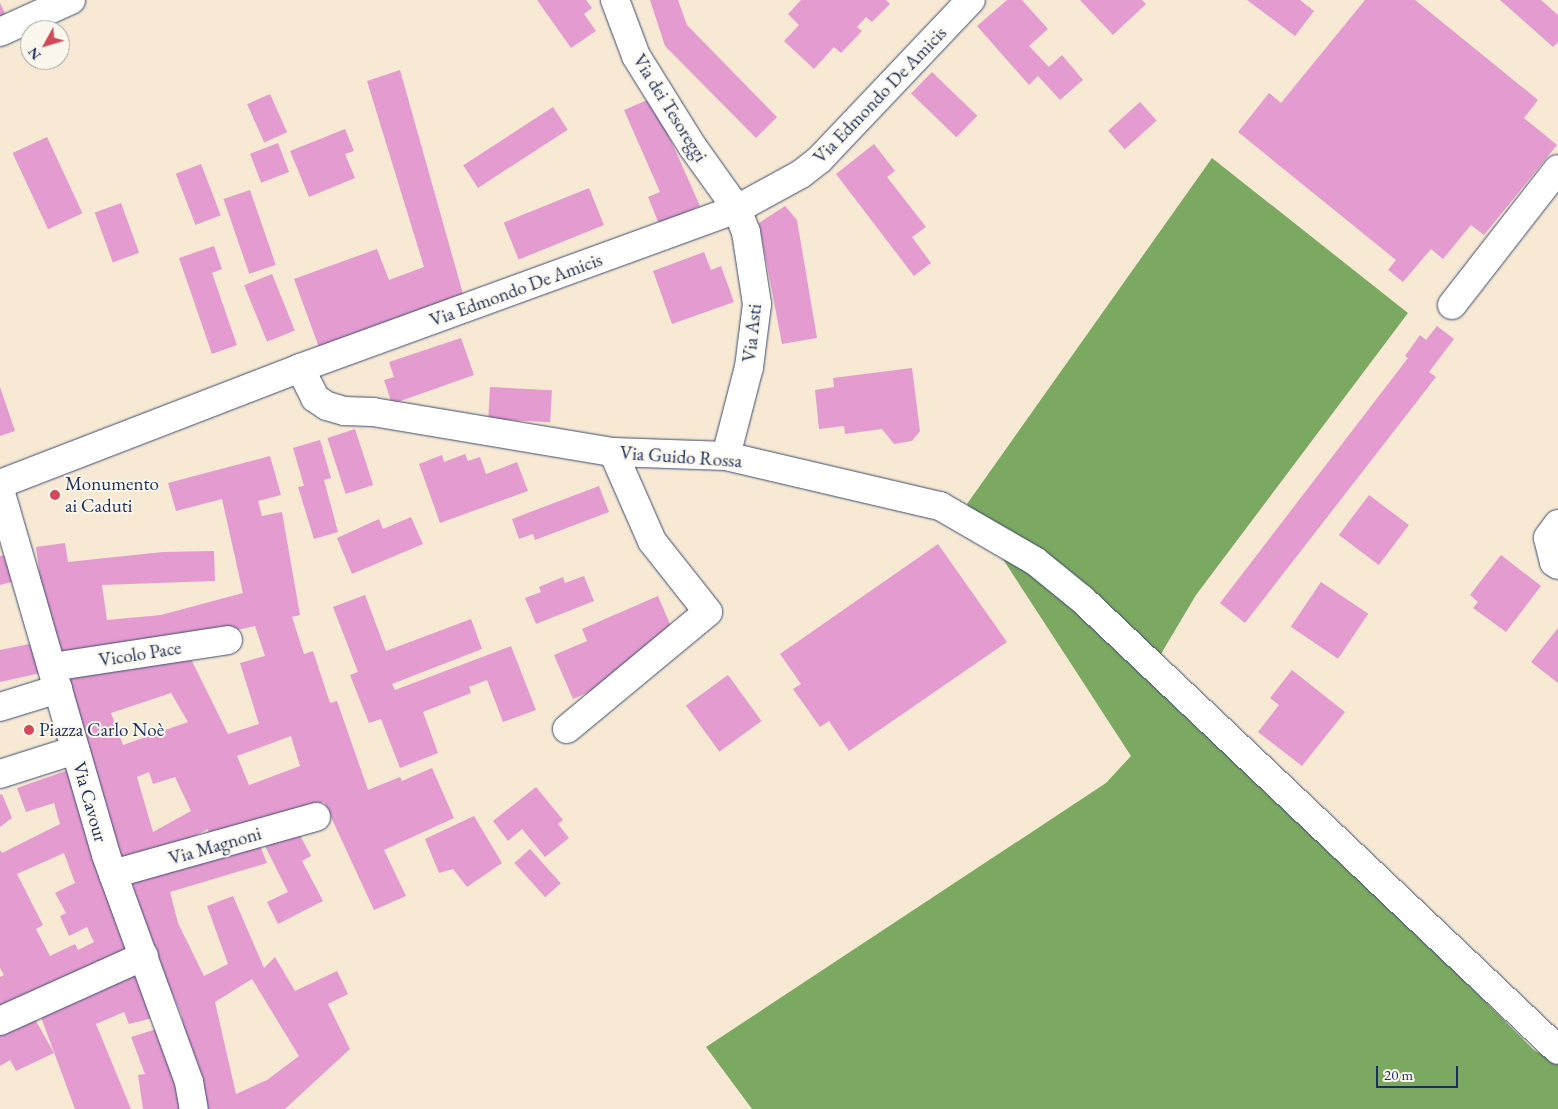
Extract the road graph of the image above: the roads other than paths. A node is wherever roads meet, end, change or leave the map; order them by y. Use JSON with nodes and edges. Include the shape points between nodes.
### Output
{"nodes":[{"id":1,"x":71,"y":0,"type":"edge"},
{"id":2,"x":615,"y":0,"type":"edge"},
{"id":3,"x":971,"y":0,"type":"edge"},
{"id":4,"x":0,"y":32,"type":"edge"},
{"id":5,"x":1558,"y":169,"type":"edge"},
{"id":6,"x":737,"y":209,"type":"junction"},
{"id":7,"x":1452,"y":305,"type":"dead end"},
{"id":8,"x":300,"y":368,"type":"junction"},
{"id":9,"x":614,"y":452,"type":"junction"},
{"id":10,"x":726,"y":456,"type":"junction"},
{"id":11,"x":0,"y":484,"type":"edge"},
{"id":12,"x":0,"y":490,"type":"edge"},
{"id":13,"x":1558,"y":524,"type":"edge"},
{"id":14,"x":1558,"y":565,"type":"edge"},
{"id":15,"x":228,"y":640,"type":"dead end"},
{"id":16,"x":55,"y":678,"type":"junction"},
{"id":17,"x":0,"y":707,"type":"edge"},
{"id":18,"x":567,"y":729,"type":"dead end"},
{"id":19,"x":75,"y":750,"type":"junction"},
{"id":20,"x":0,"y":774,"type":"edge"},
{"id":21,"x":316,"y":817,"type":"dead end"},
{"id":22,"x":113,"y":874,"type":"junction"},
{"id":23,"x":144,"y":956,"type":"junction"},
{"id":24,"x":0,"y":1021,"type":"edge"},
{"id":25,"x":1558,"y":1050,"type":"edge"},
{"id":26,"x":194,"y":1109,"type":"edge"}],
"edges":[{"from":1,"to":4,"type":"street"},
{"from":2,"to":6,"type":"street","name":"Via dei Tesoreggi","via":[[640,61],[696,152]]},
{"from":3,"to":6,"type":"street","name":"Via Edmondo De Amicis","via":[[820,158],[801,174]]},
{"from":5,"to":7,"type":"street"},
{"from":6,"to":8,"type":"street","name":"Via Edmondo De Amicis"},
{"from":6,"to":10,"type":"street","name":"Via Asti","via":[[746,232],[758,304],[749,367]]},
{"from":8,"to":9,"type":"street","name":"Via Guido Rossa","via":[[315,398],[344,411],[373,412]]},
{"from":8,"to":11,"type":"street","name":"Via Edmondo De Amicis"},
{"from":9,"to":10,"type":"street","name":"Via Guido Rossa"},
{"from":9,"to":18,"type":"street","via":[[652,541],[708,612]]},
{"from":10,"to":25,"type":"street","name":"Via Guido Rossa","via":[[940,506],[1035,561],[1083,600]]},
{"from":12,"to":16,"type":"street","name":"Via Cavour"},
{"from":13,"to":14,"type":"street","via":[[1548,538],[1554,562]]},
{"from":15,"to":16,"type":"street","name":"Vicolo Pace"},
{"from":16,"to":17,"type":"street"},
{"from":16,"to":19,"type":"street","name":"Via Cavour"},
{"from":19,"to":20,"type":"street"},
{"from":19,"to":22,"type":"street","name":"Via Cavour"},
{"from":21,"to":22,"type":"street","name":"Via Magnoni"},
{"from":22,"to":23,"type":"street","name":"Via Cavour"},
{"from":23,"to":24,"type":"street"},
{"from":23,"to":26,"type":"street","name":"Via Cavour","via":[[189,1082]]}]}
